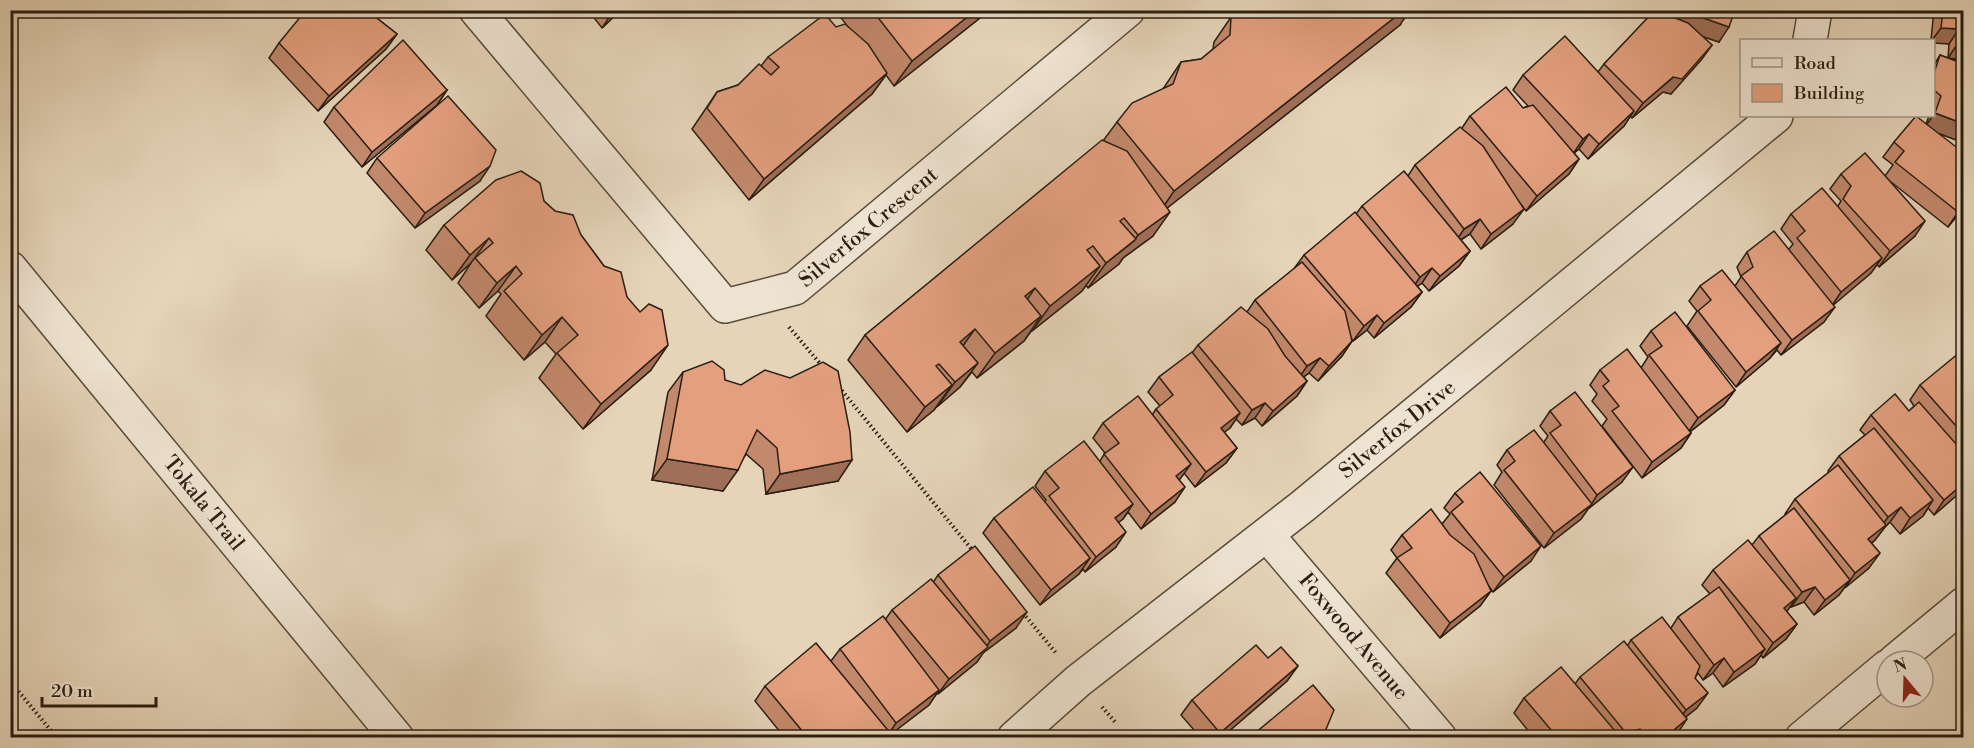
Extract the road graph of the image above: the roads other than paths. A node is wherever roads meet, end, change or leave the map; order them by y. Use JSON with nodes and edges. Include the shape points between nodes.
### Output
{"nodes":[{"id":1,"x":476,"y":10,"type":"edge"},
{"id":2,"x":1128,"y":10,"type":"edge"},
{"id":3,"x":1815,"y":10,"type":"edge"},
{"id":4,"x":1810,"y":39,"type":"edge"},
{"id":5,"x":1775,"y":117,"type":"edge"},
{"id":6,"x":10,"y":268,"type":"edge"},
{"id":7,"x":1267,"y":535,"type":"junction"},
{"id":8,"x":1964,"y":604,"type":"edge"},
{"id":9,"x":1909,"y":649,"type":"edge"},
{"id":10,"x":1875,"y":677,"type":"edge"},
{"id":11,"x":397,"y":738,"type":"edge"},
{"id":12,"x":1014,"y":738,"type":"edge"},
{"id":13,"x":1440,"y":738,"type":"edge"},
{"id":14,"x":1802,"y":738,"type":"edge"}],
"edges":[{"from":1,"to":2,"type":"street","name":"Silverfox Crescent","via":[[725,306],[795,288]]},
{"from":3,"to":4,"type":"street"},
{"from":5,"to":7,"type":"street","name":"Silverfox Drive"},
{"from":6,"to":11,"type":"street","name":"Tokala Trail"},
{"from":7,"to":12,"type":"street","name":"Silverfox Drive","via":[[1078,681]]},
{"from":7,"to":13,"type":"street","name":"Foxwood Avenue"},
{"from":8,"to":9,"type":"street"},
{"from":10,"to":14,"type":"street"}]}
